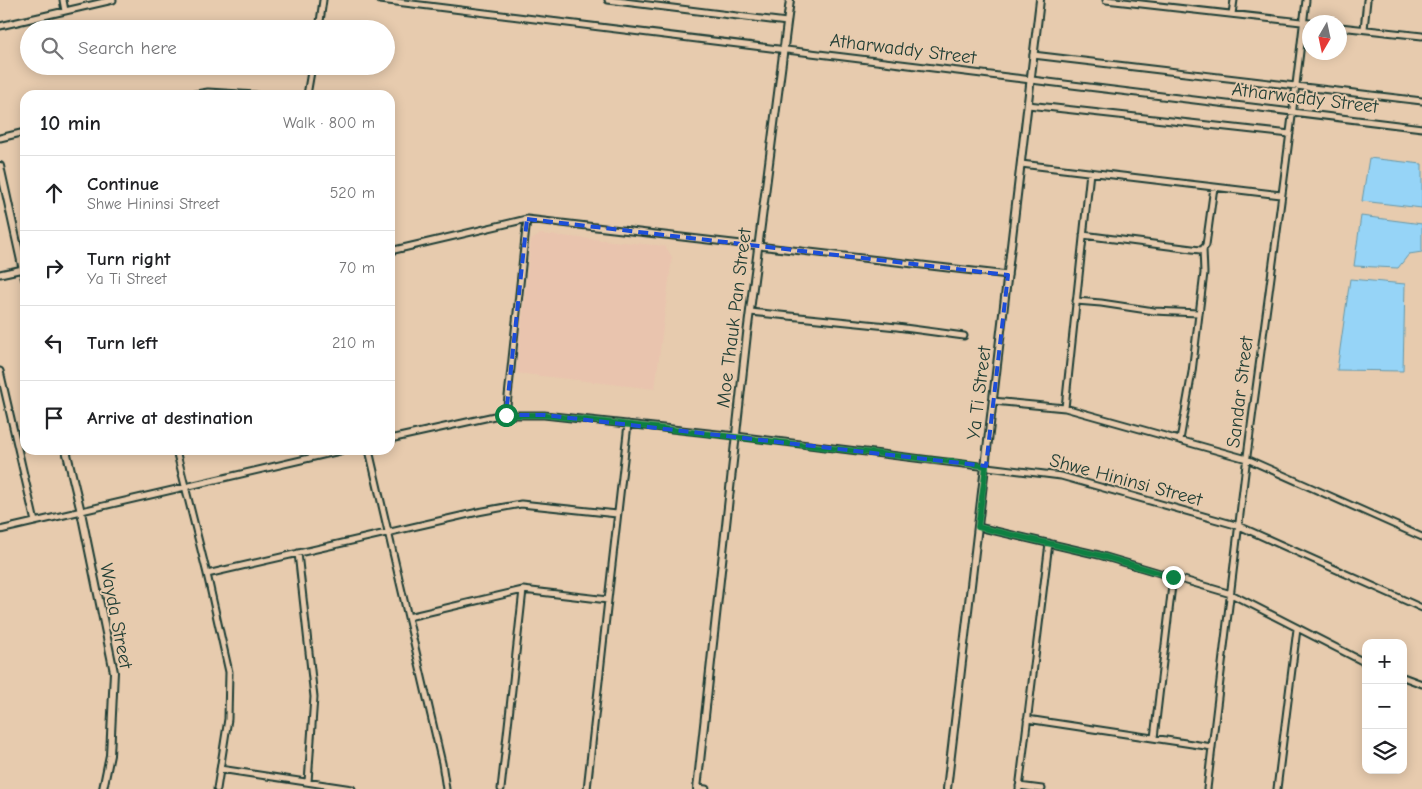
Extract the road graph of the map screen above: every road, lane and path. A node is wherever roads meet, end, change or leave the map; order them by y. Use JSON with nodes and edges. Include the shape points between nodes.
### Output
{"nodes":[{"id":1,"x":62,"y":0,"type":"edge"},
{"id":2,"x":113,"y":0,"type":"edge"},
{"id":3,"x":323,"y":0,"type":"edge"},
{"id":4,"x":380,"y":0,"type":"edge"},
{"id":5,"x":608,"y":0,"type":"edge"},
{"id":6,"x":790,"y":0,"type":"edge"},
{"id":7,"x":1040,"y":0,"type":"edge"},
{"id":8,"x":1106,"y":0,"type":"edge"},
{"id":9,"x":1234,"y":0,"type":"edge"},
{"id":10,"x":1306,"y":0,"type":"edge"},
{"id":11,"x":1368,"y":0,"type":"edge"},
{"id":12,"x":405,"y":2,"type":"edge"},
{"id":13,"x":65,"y":11,"type":"junction"},
{"id":14,"x":1232,"y":14,"type":"junction"},
{"id":15,"x":1307,"y":15,"type":"edge"},
{"id":16,"x":26,"y":20,"type":"edge"},
{"id":17,"x":320,"y":20,"type":"edge"},
{"id":18,"x":20,"y":21,"type":"edge"},
{"id":19,"x":787,"y":22,"type":"junction"},
{"id":20,"x":1302,"y":22,"type":"edge"},
{"id":21,"x":0,"y":26,"type":"edge"},
{"id":22,"x":1347,"y":27,"type":"edge"},
{"id":23,"x":1364,"y":29,"type":"junction"},
{"id":24,"x":1422,"y":36,"type":"edge"},
{"id":25,"x":783,"y":48,"type":"junction"},
{"id":26,"x":1302,"y":52,"type":"edge"},
{"id":27,"x":1034,"y":55,"type":"junction"},
{"id":28,"x":310,"y":75,"type":"edge"},
{"id":29,"x":1030,"y":80,"type":"junction"},
{"id":30,"x":1296,"y":87,"type":"junction"},
{"id":31,"x":308,"y":90,"type":"edge"},
{"id":32,"x":1422,"y":101,"type":"edge"},
{"id":33,"x":1028,"y":105,"type":"junction"},
{"id":34,"x":1294,"y":112,"type":"junction"},
{"id":35,"x":1422,"y":128,"type":"edge"},
{"id":36,"x":20,"y":133,"type":"edge"},
{"id":37,"x":1290,"y":134,"type":"junction"},
{"id":38,"x":0,"y":138,"type":"edge"},
{"id":39,"x":1021,"y":164,"type":"junction"},
{"id":40,"x":0,"y":166,"type":"edge"},
{"id":41,"x":1090,"y":172,"type":"junction"},
{"id":42,"x":1214,"y":187,"type":"junction"},
{"id":43,"x":1281,"y":195,"type":"junction"},
{"id":44,"x":527,"y":219,"type":"junction"},
{"id":45,"x":1083,"y":235,"type":"junction"},
{"id":46,"x":757,"y":248,"type":"junction"},
{"id":47,"x":395,"y":250,"type":"edge"},
{"id":48,"x":1203,"y":250,"type":"junction"},
{"id":49,"x":20,"y":256,"type":"edge"},
{"id":50,"x":20,"y":270,"type":"edge"},
{"id":51,"x":0,"y":274,"type":"edge"},
{"id":52,"x":1008,"y":276,"type":"junction"},
{"id":53,"x":1076,"y":301,"type":"junction"},
{"id":54,"x":750,"y":312,"type":"junction"},
{"id":55,"x":1198,"y":313,"type":"junction"},
{"id":56,"x":964,"y":336,"type":"dead end"},
{"id":57,"x":0,"y":371,"type":"edge"},
{"id":58,"x":993,"y":401,"type":"junction"},
{"id":59,"x":1065,"y":408,"type":"junction"},
{"id":60,"x":506,"y":415,"type":"junction"},
{"id":61,"x":628,"y":424,"type":"junction"},
{"id":62,"x":736,"y":436,"type":"junction"},
{"id":63,"x":395,"y":438,"type":"edge"},
{"id":64,"x":1180,"y":440,"type":"junction"},
{"id":65,"x":67,"y":455,"type":"edge"},
{"id":66,"x":177,"y":455,"type":"edge"},
{"id":67,"x":323,"y":455,"type":"edge"},
{"id":68,"x":370,"y":455,"type":"edge"},
{"id":69,"x":1247,"y":458,"type":"junction"},
{"id":70,"x":986,"y":466,"type":"junction"},
{"id":71,"x":185,"y":488,"type":"junction"},
{"id":72,"x":81,"y":512,"type":"junction"},
{"id":73,"x":617,"y":514,"type":"junction"},
{"id":74,"x":35,"y":522,"type":"junction"},
{"id":75,"x":1239,"y":526,"type":"junction"},
{"id":76,"x":978,"y":527,"type":"junction"},
{"id":77,"x":0,"y":530,"type":"edge"},
{"id":78,"x":388,"y":532,"type":"junction"},
{"id":79,"x":1422,"y":537,"type":"edge"},
{"id":80,"x":1049,"y":544,"type":"junction"},
{"id":81,"x":298,"y":553,"type":"junction"},
{"id":82,"x":207,"y":574,"type":"junction"},
{"id":83,"x":1173,"y":577,"type":"junction"},
{"id":84,"x":523,"y":590,"type":"junction"},
{"id":85,"x":1231,"y":594,"type":"junction"},
{"id":86,"x":608,"y":600,"type":"junction"},
{"id":87,"x":1422,"y":608,"type":"edge"},
{"id":88,"x":408,"y":617,"type":"junction"},
{"id":89,"x":1298,"y":629,"type":"junction"},
{"id":90,"x":1362,"y":661,"type":"edge"},
{"id":91,"x":1407,"y":678,"type":"edge"},
{"id":92,"x":1422,"y":684,"type":"edge"},
{"id":93,"x":1027,"y":720,"type":"junction"},
{"id":94,"x":1154,"y":738,"type":"junction"},
{"id":95,"x":1212,"y":747,"type":"junction"},
{"id":96,"x":220,"y":769,"type":"junction"},
{"id":97,"x":308,"y":782,"type":"junction"},
{"id":98,"x":1019,"y":787,"type":"edge"},
{"id":99,"x":698,"y":788,"type":"edge"},
{"id":100,"x":103,"y":789,"type":"edge"},
{"id":101,"x":217,"y":789,"type":"edge"},
{"id":102,"x":352,"y":789,"type":"edge"},
{"id":103,"x":446,"y":789,"type":"edge"},
{"id":104,"x":501,"y":789,"type":"edge"},
{"id":105,"x":587,"y":789,"type":"edge"},
{"id":106,"x":706,"y":789,"type":"edge"},
{"id":107,"x":947,"y":789,"type":"edge"},
{"id":108,"x":1042,"y":789,"type":"edge"},
{"id":109,"x":1207,"y":789,"type":"edge"},
{"id":110,"x":1277,"y":789,"type":"edge"}],
"edges":[{"from":1,"to":13,"type":"street"},
{"from":2,"to":13,"type":"street"},
{"from":3,"to":17,"type":"street"},
{"from":4,"to":12,"type":"street","name":"Atharwaddy Street"},
{"from":5,"to":19,"type":"street"},
{"from":6,"to":19,"type":"street","name":"Moe Thauk Pan Street"},
{"from":7,"to":27,"type":"street","name":"Ya Ti Street"},
{"from":8,"to":14,"type":"street"},
{"from":9,"to":14,"type":"street"},
{"from":10,"to":15,"type":"street","name":"Sandar Street"},
{"from":11,"to":23,"type":"street"},
{"from":12,"to":25,"type":"street","name":"Atharwaddy Street"},
{"from":13,"to":16,"type":"street"},
{"from":14,"to":20,"type":"street"},
{"from":18,"to":21,"type":"street"},
{"from":19,"to":25,"type":"street","name":"Moe Thauk Pan Street"},
{"from":22,"to":23,"type":"street"},
{"from":23,"to":24,"type":"street"},
{"from":25,"to":29,"type":"street","name":"Atharwaddy Street"},
{"from":25,"to":46,"type":"street","name":"Moe Thauk Pan Street"},
{"from":26,"to":30,"type":"street","name":"Sandar Street"},
{"from":27,"to":29,"type":"street","name":"Ya Ti Street"},
{"from":27,"to":30,"type":"street"},
{"from":28,"to":31,"type":"street"},
{"from":29,"to":33,"type":"street","name":"Ya Ti Street"},
{"from":29,"to":34,"type":"street","name":"Atharwaddy Street"},
{"from":30,"to":32,"type":"street"},
{"from":30,"to":34,"type":"street","name":"Sandar Street"},
{"from":33,"to":37,"type":"street"},
{"from":33,"to":39,"type":"street","name":"Ya Ti Street"},
{"from":34,"to":35,"type":"street","name":"Atharwaddy Street"},
{"from":34,"to":37,"type":"street","name":"Sandar Street"},
{"from":36,"to":38,"type":"street"},
{"from":37,"to":43,"type":"street","name":"Sandar Street"},
{"from":39,"to":41,"type":"street"},
{"from":39,"to":52,"type":"street","name":"Ya Ti Street"},
{"from":40,"to":49,"type":"street"},
{"from":41,"to":42,"type":"street"},
{"from":41,"to":45,"type":"street"},
{"from":42,"to":43,"type":"street"},
{"from":42,"to":48,"type":"street"},
{"from":43,"to":69,"type":"street","name":"Sandar Street"},
{"from":44,"to":46,"type":"street"},
{"from":44,"to":47,"type":"street"},
{"from":44,"to":60,"type":"street"},
{"from":45,"to":48,"type":"street"},
{"from":45,"to":53,"type":"street"},
{"from":46,"to":52,"type":"street"},
{"from":46,"to":54,"type":"street","name":"Moe Thauk Pan Street"},
{"from":48,"to":55,"type":"street","via":[[1204,273]]},
{"from":50,"to":51,"type":"street"},
{"from":52,"to":58,"type":"street","name":"Ya Ti Street"},
{"from":53,"to":55,"type":"street"},
{"from":53,"to":59,"type":"street"},
{"from":54,"to":56,"type":"street"},
{"from":54,"to":62,"type":"street","name":"Moe Thauk Pan Street"},
{"from":55,"to":64,"type":"street"},
{"from":57,"to":74,"type":"street"},
{"from":58,"to":59,"type":"street"},
{"from":58,"to":70,"type":"street","name":"Ya Ti Street"},
{"from":59,"to":64,"type":"street"},
{"from":60,"to":61,"type":"street","name":"Shwe Hininsi Street","via":[[544,415]]},
{"from":60,"to":63,"type":"street","name":"Shwe Hininsi Street"},
{"from":61,"to":62,"type":"street","name":"Shwe Hininsi Street"},
{"from":61,"to":73,"type":"street"},
{"from":62,"to":70,"type":"street","name":"Shwe Hininsi Street"},
{"from":62,"to":99,"type":"street","name":"Moe Thauk Pan Street"},
{"from":64,"to":69,"type":"street"},
{"from":65,"to":72,"type":"street","name":"Wayda Street"},
{"from":66,"to":71,"type":"street"},
{"from":67,"to":71,"type":"street"},
{"from":68,"to":78,"type":"street"},
{"from":69,"to":75,"type":"street","name":"Sandar Street"},
{"from":69,"to":79,"type":"street"},
{"from":70,"to":75,"type":"street","name":"Shwe Hininsi Street","via":[[1061,476]]},
{"from":70,"to":76,"type":"street","name":"Ya Ti Street"},
{"from":71,"to":72,"type":"street"},
{"from":71,"to":82,"type":"street"},
{"from":72,"to":74,"type":"street"},
{"from":72,"to":100,"type":"street","name":"Wayda Street","via":[[114,672],[110,755]]},
{"from":73,"to":78,"type":"street","via":[[521,504]]},
{"from":73,"to":86,"type":"street"},
{"from":74,"to":77,"type":"street"},
{"from":75,"to":85,"type":"street","name":"Sandar Street"},
{"from":75,"to":87,"type":"street","name":"Shwe Hininsi Street"},
{"from":76,"to":80,"type":"street"},
{"from":76,"to":107,"type":"street","name":"Ya Ti Street"},
{"from":78,"to":81,"type":"street"},
{"from":78,"to":88,"type":"street"},
{"from":80,"to":83,"type":"street"},
{"from":80,"to":93,"type":"street"},
{"from":81,"to":82,"type":"street"},
{"from":81,"to":97,"type":"street","via":[[314,697]]},
{"from":82,"to":96,"type":"street","via":[[229,672],[228,719]]},
{"from":83,"to":85,"type":"street"},
{"from":83,"to":94,"type":"street"},
{"from":84,"to":86,"type":"street"},
{"from":84,"to":88,"type":"street"},
{"from":84,"to":104,"type":"street"},
{"from":85,"to":89,"type":"street"},
{"from":85,"to":95,"type":"street","name":"Sandar Street"},
{"from":86,"to":105,"type":"street"},
{"from":88,"to":103,"type":"street"},
{"from":89,"to":90,"type":"street"},
{"from":89,"to":110,"type":"street"},
{"from":91,"to":92,"type":"street"},
{"from":93,"to":94,"type":"street"},
{"from":93,"to":98,"type":"street"},
{"from":94,"to":95,"type":"street"},
{"from":95,"to":109,"type":"street","name":"Sandar Street"},
{"from":96,"to":97,"type":"street"},
{"from":96,"to":101,"type":"street"},
{"from":97,"to":102,"type":"street"},
{"from":98,"to":108,"type":"street"},
{"from":99,"to":106,"type":"street"}]}
